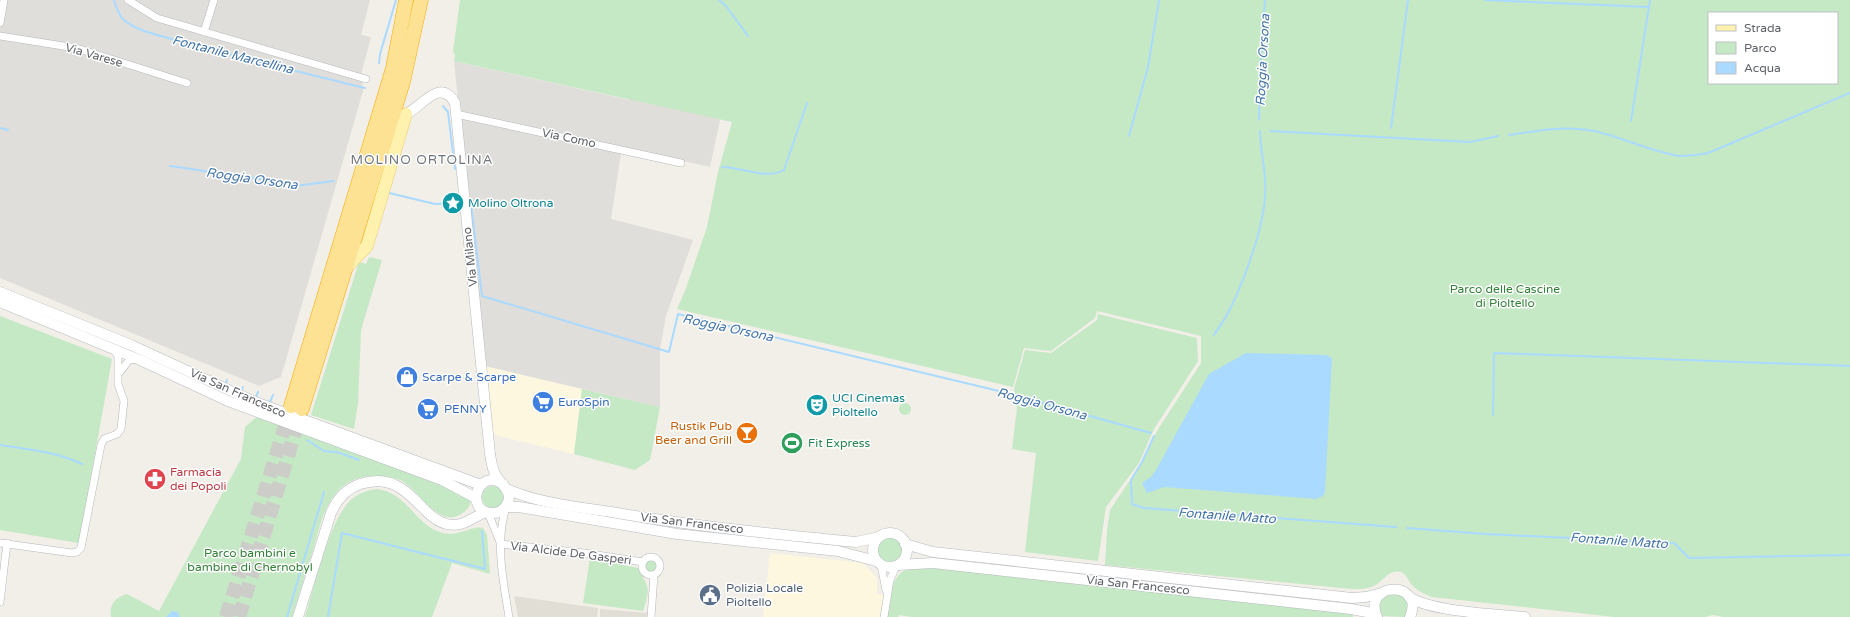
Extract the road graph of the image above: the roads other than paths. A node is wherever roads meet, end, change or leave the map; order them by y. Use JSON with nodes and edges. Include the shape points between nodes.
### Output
{"nodes":[{"id":1,"x":4,"y":0,"type":"edge"},
{"id":2,"x":128,"y":0,"type":"edge"},
{"id":3,"x":214,"y":0,"type":"edge"},
{"id":4,"x":399,"y":0,"type":"edge"},
{"id":5,"x":406,"y":0,"type":"edge"},
{"id":6,"x":421,"y":0,"type":"edge"},
{"id":7,"x":0,"y":23,"type":"edge"},
{"id":8,"x":204,"y":32,"type":"junction"},
{"id":9,"x":0,"y":36,"type":"edge"},
{"id":10,"x":366,"y":79,"type":"dead end"},
{"id":11,"x":187,"y":83,"type":"dead end"},
{"id":12,"x":406,"y":114,"type":"joint"},
{"id":13,"x":456,"y":114,"type":"junction"},
{"id":14,"x":681,"y":163,"type":"dead end"},
{"id":15,"x":345,"y":230,"type":"junction"},
{"id":16,"x":345,"y":269,"type":"junction"},
{"id":17,"x":0,"y":292,"type":"edge"},
{"id":18,"x":0,"y":302,"type":"edge"},
{"id":19,"x":111,"y":348,"type":"junction"},
{"id":20,"x":140,"y":360,"type":"junction"},
{"id":21,"x":118,"y":374,"type":"junction"},
{"id":22,"x":490,"y":454,"type":"junction"},
{"id":23,"x":483,"y":484,"type":"junction"},
{"id":24,"x":505,"y":486,"type":"junction"},
{"id":25,"x":476,"y":500,"type":"junction"},
{"id":26,"x":506,"y":507,"type":"junction"},
{"id":27,"x":488,"y":513,"type":"junction"},
{"id":28,"x":454,"y":525,"type":"junction"},
{"id":29,"x":879,"y":537,"type":"junction"},
{"id":30,"x":4,"y":543,"type":"edge"},
{"id":31,"x":500,"y":544,"type":"junction"},
{"id":32,"x":905,"y":544,"type":"junction"},
{"id":33,"x":642,"y":562,"type":"junction"},
{"id":34,"x":878,"y":563,"type":"junction"},
{"id":35,"x":897,"y":566,"type":"junction"},
{"id":36,"x":654,"y":575,"type":"junction"},
{"id":37,"x":1382,"y":593,"type":"junction"},
{"id":38,"x":886,"y":595,"type":"junction"},
{"id":39,"x":1409,"y":597,"type":"junction"},
{"id":40,"x":0,"y":602,"type":"edge"},
{"id":41,"x":298,"y":617,"type":"edge"},
{"id":42,"x":509,"y":617,"type":"edge"},
{"id":43,"x":652,"y":617,"type":"edge"},
{"id":44,"x":884,"y":617,"type":"edge"},
{"id":45,"x":1377,"y":617,"type":"edge"},
{"id":46,"x":1410,"y":617,"type":"edge"},
{"id":47,"x":1525,"y":617,"type":"edge"}],
"edges":[{"from":1,"to":7,"type":"street"},
{"from":2,"to":8,"type":"street","via":[[157,18]]},
{"from":3,"to":8,"type":"street"},
{"from":4,"to":15,"type":"highway","via":[[392,47]]},
{"from":5,"to":15,"type":"highway","via":[[393,68]]},
{"from":6,"to":16,"type":"highway","via":[[403,82]]},
{"from":8,"to":10,"type":"street"},
{"from":9,"to":11,"type":"street","name":"Via Varese","via":[[76,48]]},
{"from":12,"to":13,"type":"street","name":"Via Milano","via":[[430,95],[442,93],[449,95],[455,103]]},
{"from":12,"to":16,"type":"main road","via":[[367,246]]},
{"from":13,"to":14,"type":"street","name":"Via Como"},
{"from":13,"to":22,"type":"street","name":"Via Milano"},
{"from":15,"to":16,"type":"highway","via":[[321,308],[297,408]]},
{"from":17,"to":23,"type":"street","name":"Via San Francesco","via":[[131,345],[255,402]]},
{"from":18,"to":19,"type":"street","name":"Via San Francesco"},
{"from":19,"to":20,"type":"street","name":"Via San Francesco"},
{"from":19,"to":21,"type":"street","via":[[118,356]]},
{"from":20,"to":21,"type":"street","via":[[129,360]]},
{"from":20,"to":25,"type":"street","name":"Via San Francesco","via":[[228,401],[442,480]]},
{"from":21,"to":30,"type":"street","via":[[118,384],[124,401],[121,429],[102,442],[82,546],[76,553]]},
{"from":22,"to":23,"type":"street","name":"Via Milano"},
{"from":22,"to":24,"type":"street","name":"Via Milano","via":[[494,470]]},
{"from":23,"to":24,"type":"street","via":[[495,480]]},
{"from":23,"to":25,"type":"street","via":[[477,490]]},
{"from":24,"to":26,"type":"street","via":[[509,498]]},
{"from":24,"to":29,"type":"street","name":"Via San Francesco","via":[[522,495],[576,507],[676,523],[856,542]]},
{"from":25,"to":27,"type":"street","via":[[481,509]]},
{"from":25,"to":28,"type":"street","via":[[468,518]]},
{"from":26,"to":27,"type":"street","via":[[498,512]]},
{"from":26,"to":31,"type":"street"},
{"from":26,"to":34,"type":"street","name":"Via San Francesco","via":[[519,507],[677,534],[838,551]]},
{"from":27,"to":28,"type":"street","via":[[464,524]]},
{"from":27,"to":31,"type":"street"},
{"from":28,"to":41,"type":"street","via":[[436,520],[407,492],[394,484],[372,481],[351,488],[337,500],[330,513]]},
{"from":29,"to":32,"type":"street","via":[[894,534]]},
{"from":29,"to":34,"type":"street","via":[[873,547],[873,554]]},
{"from":30,"to":40,"type":"street"},
{"from":31,"to":33,"type":"street","name":"Via Alcide De Gasperi"},
{"from":31,"to":42,"type":"street","via":[[501,570]]},
{"from":32,"to":35,"type":"street","via":[[906,556]]},
{"from":32,"to":37,"type":"street","name":"Via San Francesco","via":[[934,552],[1352,598]]},
{"from":33,"to":36,"type":"street","name":"Via Alcide De Gasperi","via":[[644,572]]},
{"from":33,"to":36,"type":"street","name":"Via Alcide De Gasperi","via":[[651,556],[658,559],[661,568]]},
{"from":34,"to":35,"type":"street","via":[[888,567]]},
{"from":34,"to":38,"type":"street"},
{"from":35,"to":38,"type":"street"},
{"from":35,"to":45,"type":"street","name":"Via San Francesco","via":[[932,562],[1351,609]]},
{"from":36,"to":43,"type":"street","name":"Via Alcide De Gasperi"},
{"from":37,"to":39,"type":"street","name":"Via San Francesco","via":[[1395,589]]},
{"from":37,"to":45,"type":"street","via":[[1375,605]]},
{"from":38,"to":44,"type":"street"},
{"from":39,"to":46,"type":"street","via":[[1413,607]]},
{"from":39,"to":47,"type":"street","via":[[1416,602],[1434,606]]}]}
